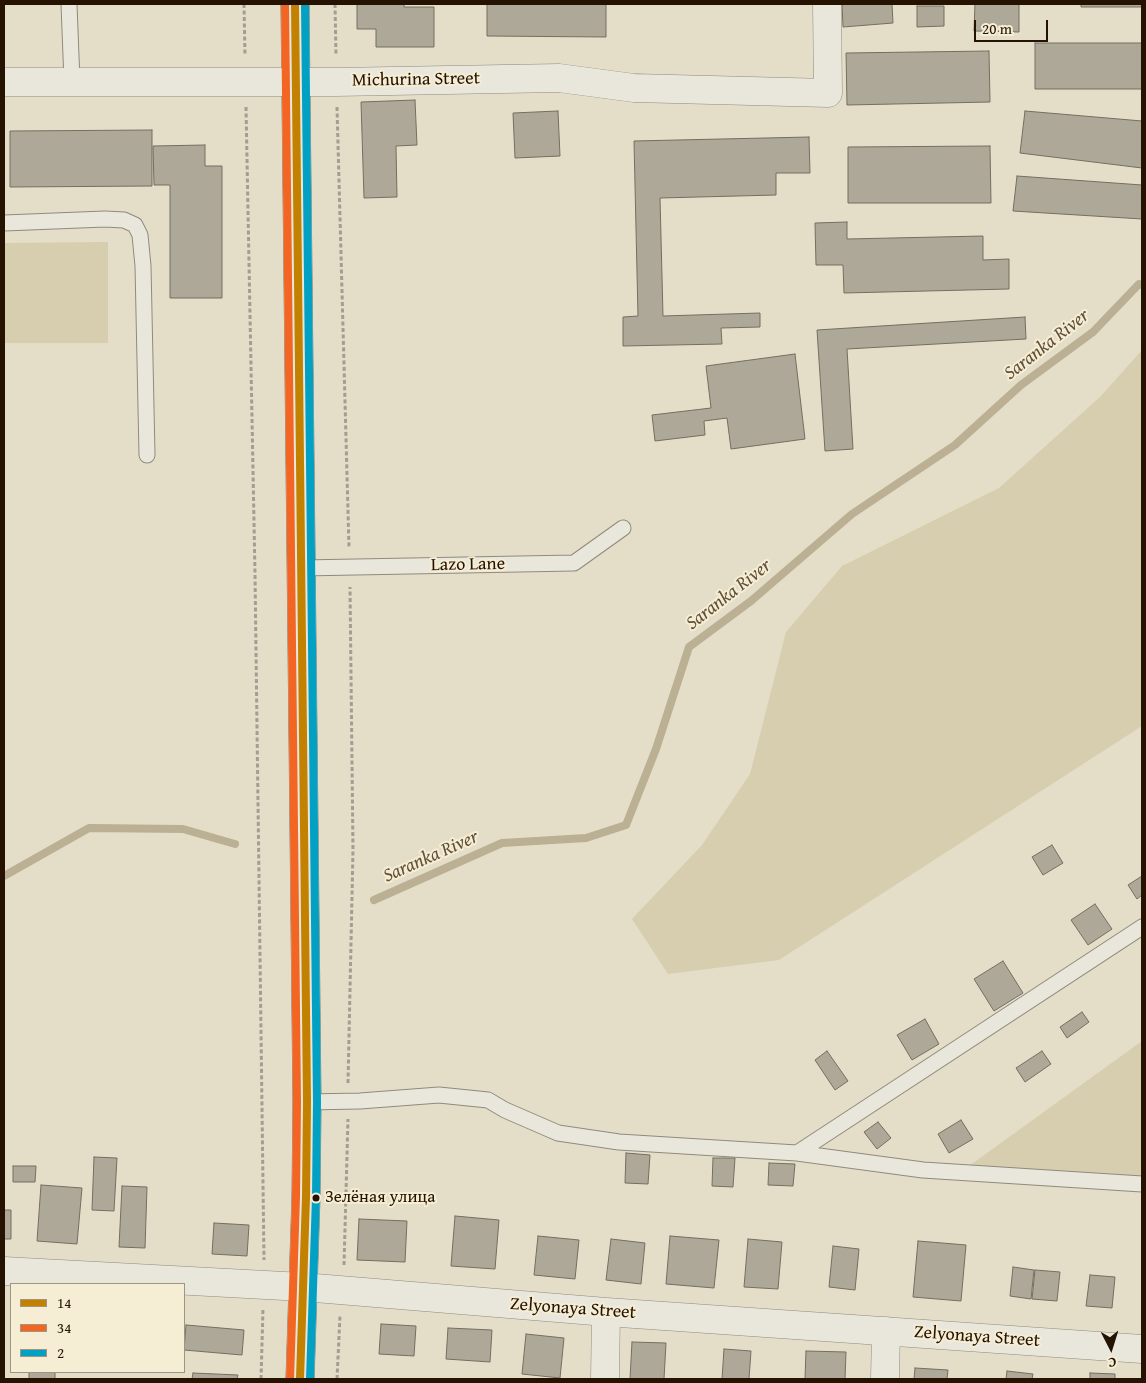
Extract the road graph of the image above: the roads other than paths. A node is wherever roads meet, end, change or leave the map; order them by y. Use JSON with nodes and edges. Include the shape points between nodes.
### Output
{"nodes":[{"id":1,"x":69,"y":4,"type":"edge"},
{"id":2,"x":295,"y":4,"type":"edge"},
{"id":3,"x":827,"y":4,"type":"edge"},
{"id":4,"x":4,"y":82,"type":"edge"},
{"id":5,"x":72,"y":82,"type":"junction"},
{"id":6,"x":296,"y":82,"type":"junction"},
{"id":7,"x":4,"y":223,"type":"edge"},
{"id":8,"x":147,"y":455,"type":"dead end"},
{"id":9,"x":623,"y":528,"type":"dead end"},
{"id":10,"x":301,"y":568,"type":"junction"},
{"id":11,"x":1142,"y":927,"type":"edge"},
{"id":12,"x":307,"y":1102,"type":"junction"},
{"id":13,"x":797,"y":1153,"type":"junction"},
{"id":14,"x":1142,"y":1184,"type":"edge"},
{"id":15,"x":4,"y":1271,"type":"edge"},
{"id":16,"x":304,"y":1287,"type":"junction"},
{"id":17,"x":606,"y":1312,"type":"junction"},
{"id":18,"x":886,"y":1331,"type":"junction"},
{"id":19,"x":1142,"y":1348,"type":"edge"},
{"id":20,"x":300,"y":1379,"type":"edge"},
{"id":21,"x":605,"y":1379,"type":"edge"},
{"id":22,"x":885,"y":1379,"type":"edge"}],
"edges":[{"from":1,"to":5,"type":"lane"},
{"from":2,"to":6,"type":"street"},
{"from":3,"to":6,"type":"street","name":"Michurina Street","via":[[828,93],[634,88],[559,78]]},
{"from":4,"to":5,"type":"street","name":"Michurina Street"},
{"from":5,"to":6,"type":"street","name":"Michurina Street"},
{"from":6,"to":10,"type":"street"},
{"from":7,"to":8,"type":"lane","via":[[105,219],[124,220],[135,225],[140,235],[142,266]]},
{"from":9,"to":10,"type":"lane","name":"Lazo Lane","via":[[574,563]]},
{"from":10,"to":12,"type":"street"},
{"from":11,"to":13,"type":"lane"},
{"from":12,"to":13,"type":"lane","via":[[439,1095],[488,1100],[558,1133],[619,1142]]},
{"from":12,"to":16,"type":"street"},
{"from":13,"to":14,"type":"lane","via":[[923,1170]]},
{"from":15,"to":16,"type":"street","name":"Zelyonaya Street"},
{"from":16,"to":17,"type":"street","name":"Zelyonaya Street"},
{"from":16,"to":20,"type":"street"},
{"from":17,"to":18,"type":"street","name":"Zelyonaya Street"},
{"from":17,"to":21,"type":"street"},
{"from":18,"to":19,"type":"street","name":"Zelyonaya Street"},
{"from":18,"to":22,"type":"street"}]}
